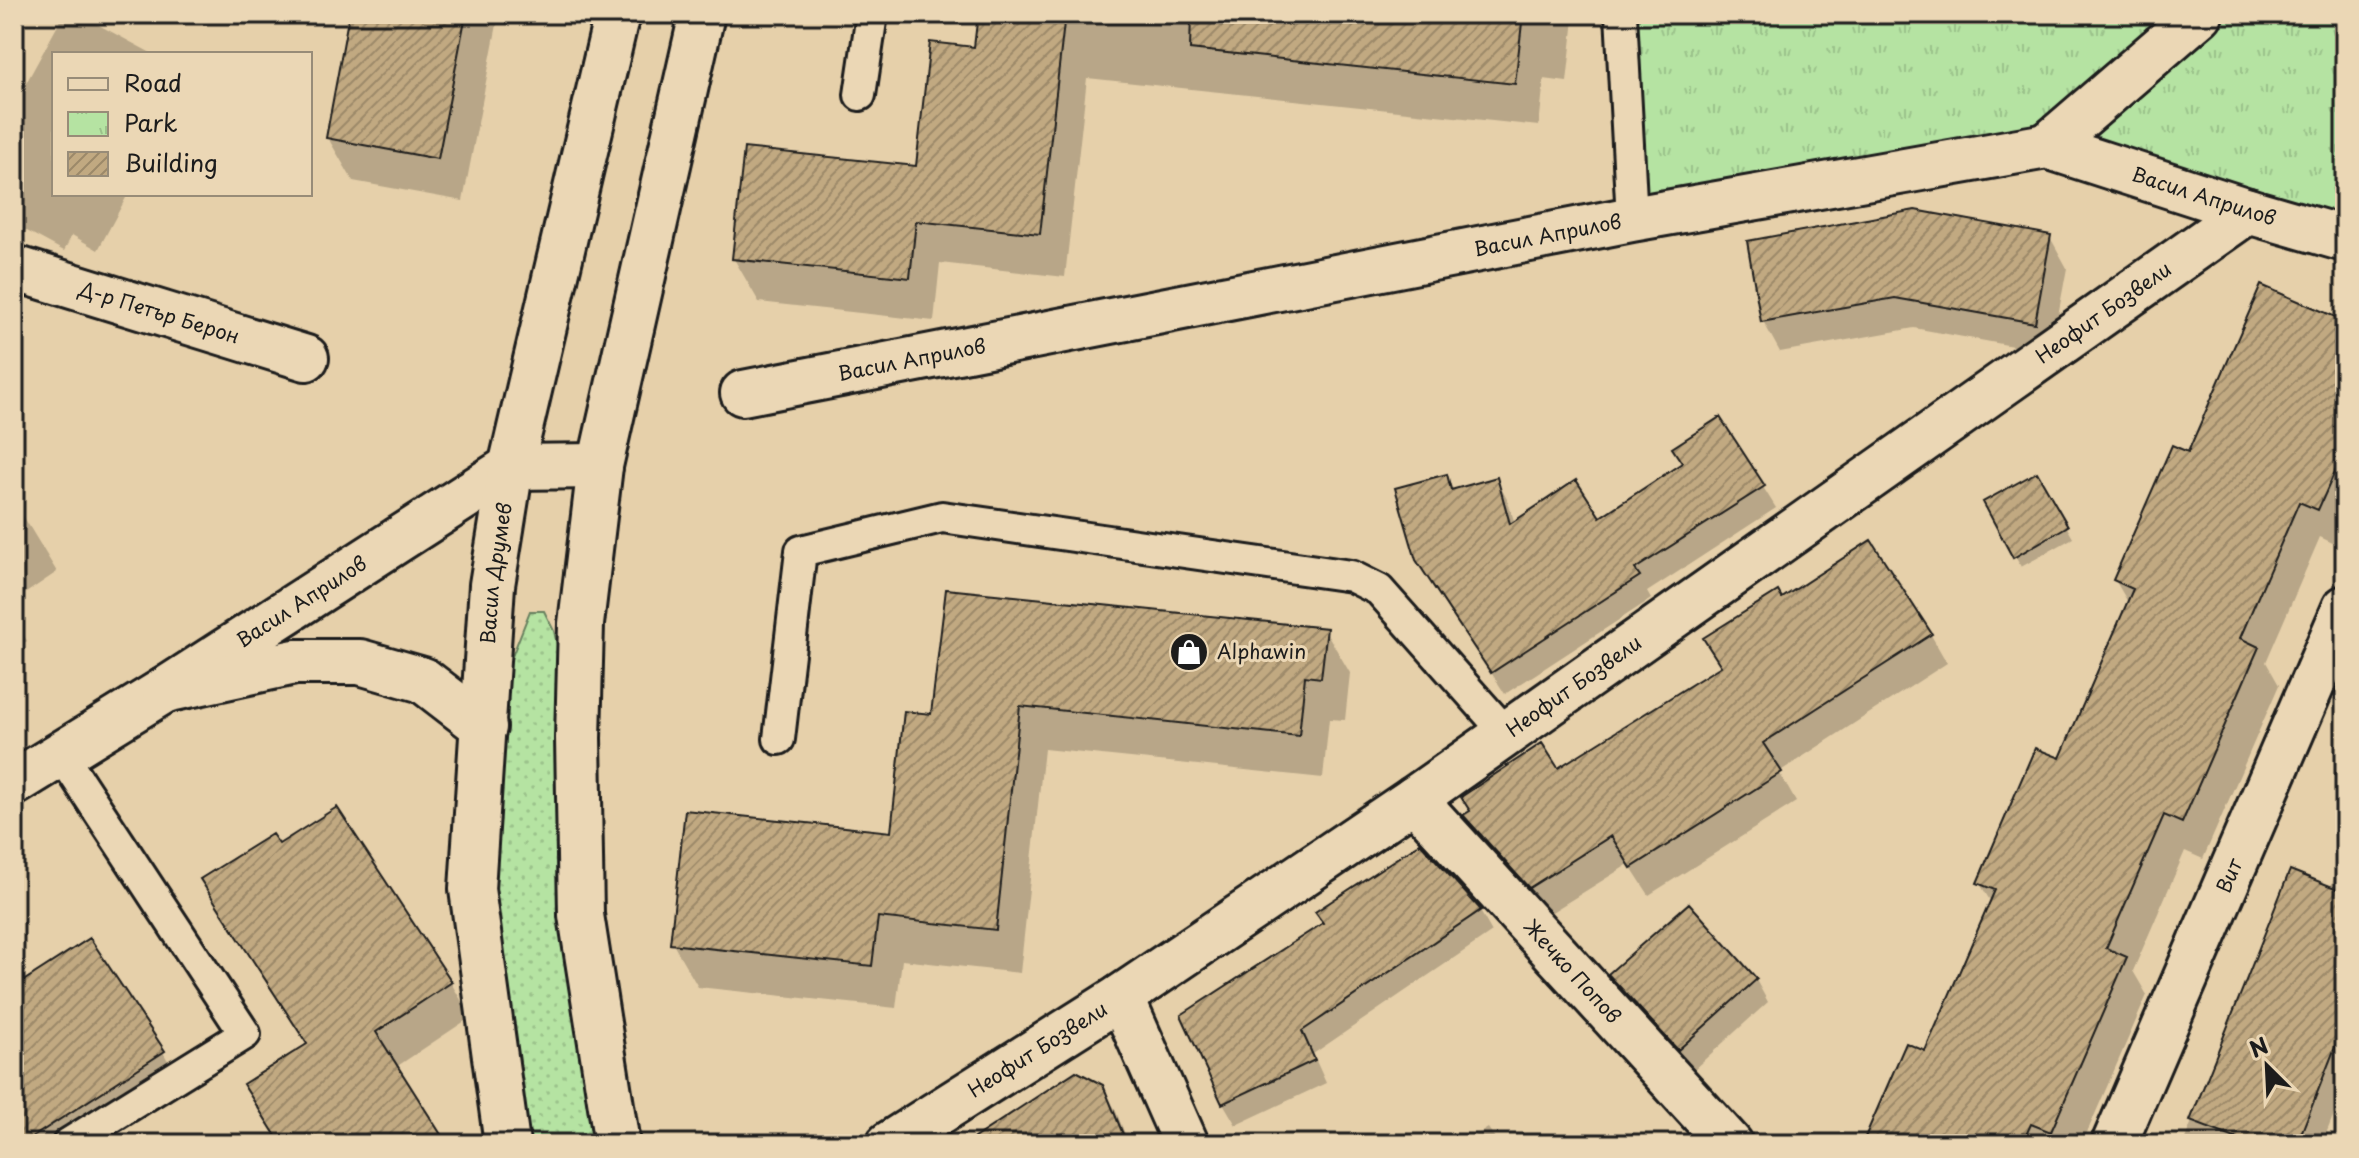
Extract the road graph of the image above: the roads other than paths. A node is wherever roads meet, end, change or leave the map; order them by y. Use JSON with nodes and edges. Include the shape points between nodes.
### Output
{"nodes":[{"id":1,"x":617,"y":14,"type":"edge"},
{"id":2,"x":702,"y":14,"type":"edge"},
{"id":3,"x":872,"y":14,"type":"edge"},
{"id":4,"x":1621,"y":14,"type":"edge"},
{"id":5,"x":2200,"y":14,"type":"edge"},
{"id":6,"x":860,"y":95,"type":"dead end"},
{"id":7,"x":2047,"y":146,"type":"junction"},
{"id":8,"x":2248,"y":211,"type":"junction"},
{"id":9,"x":1632,"y":219,"type":"junction"},
{"id":10,"x":2345,"y":239,"type":"edge"},
{"id":11,"x":14,"y":268,"type":"edge"},
{"id":12,"x":306,"y":358,"type":"dead end"},
{"id":13,"x":743,"y":393,"type":"dead end"},
{"id":14,"x":600,"y":466,"type":"junction"},
{"id":15,"x":511,"y":467,"type":"junction"},
{"id":16,"x":2345,"y":608,"type":"edge"},
{"id":17,"x":165,"y":690,"type":"junction"},
{"id":18,"x":484,"y":727,"type":"junction"},
{"id":19,"x":1506,"y":733,"type":"junction"},
{"id":20,"x":779,"y":739,"type":"dead end"},
{"id":21,"x":61,"y":754,"type":"junction"},
{"id":22,"x":14,"y":783,"type":"edge"},
{"id":23,"x":1414,"y":799,"type":"junction"},
{"id":24,"x":1121,"y":997,"type":"junction"},
{"id":25,"x":68,"y":1144,"type":"edge"},
{"id":26,"x":507,"y":1144,"type":"edge"},
{"id":27,"x":617,"y":1144,"type":"edge"},
{"id":28,"x":889,"y":1144,"type":"edge"},
{"id":29,"x":1186,"y":1144,"type":"edge"},
{"id":30,"x":1730,"y":1144,"type":"edge"},
{"id":31,"x":2114,"y":1144,"type":"edge"}],
"edges":[{"from":1,"to":15,"type":"street","name":"Васил Друмев"},
{"from":2,"to":14,"type":"street"},
{"from":3,"to":6,"type":"lane"},
{"from":4,"to":9,"type":"lane"},
{"from":5,"to":7,"type":"street"},
{"from":7,"to":8,"type":"street","name":"Васил Априлов"},
{"from":7,"to":9,"type":"street","name":"Васил Априлов"},
{"from":8,"to":10,"type":"street","name":"Васил Априлов"},
{"from":8,"to":19,"type":"street","name":"Неофит Бозвели"},
{"from":9,"to":13,"type":"street","name":"Васил Априлов"},
{"from":11,"to":12,"type":"street","name":"Д-р Петър Берон"},
{"from":14,"to":15,"type":"street"},
{"from":14,"to":27,"type":"street","via":[[581,624],[581,915]]},
{"from":15,"to":17,"type":"street","name":"Васил Априлов"},
{"from":15,"to":18,"type":"street","name":"Васил Друмев","via":[[492,585]]},
{"from":16,"to":31,"type":"street","name":"Вит"},
{"from":17,"to":18,"type":"street","via":[[295,662],[360,662],[423,680]]},
{"from":17,"to":21,"type":"street","name":"Васил Априлов"},
{"from":18,"to":26,"type":"street","name":"Васил Друмев","via":[[472,889]]},
{"from":19,"to":20,"type":"lane","via":[[1379,590],[1351,576],[942,517],[801,551]]},
{"from":19,"to":23,"type":"street","name":"Неофит Бозвели"},
{"from":21,"to":22,"type":"street","name":"Васил Априлов"},
{"from":21,"to":25,"type":"lane","via":[[245,1034]]},
{"from":23,"to":24,"type":"street","name":"Неофит Бозвели"},
{"from":23,"to":30,"type":"street","name":"Жечко Попов"},
{"from":24,"to":28,"type":"street","name":"Неофит Бозвели"},
{"from":24,"to":29,"type":"street"}]}
